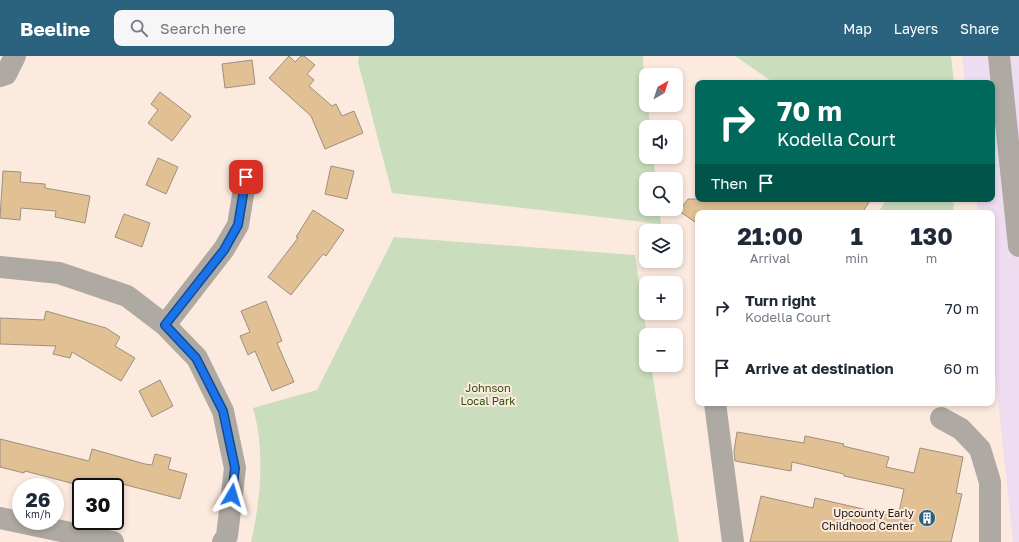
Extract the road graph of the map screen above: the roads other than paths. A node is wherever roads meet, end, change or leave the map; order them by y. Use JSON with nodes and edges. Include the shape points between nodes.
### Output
{"nodes":[{"id":1,"x":15,"y":56,"type":"edge"},
{"id":2,"x":1000,"y":56,"type":"edge"},
{"id":3,"x":0,"y":76,"type":"edge"},
{"id":4,"x":246,"y":177,"type":"dead end"},
{"id":5,"x":1019,"y":246,"type":"edge"},
{"id":6,"x":0,"y":267,"type":"edge"},
{"id":7,"x":165,"y":325,"type":"junction"},
{"id":8,"x":715,"y":406,"type":"edge"},
{"id":9,"x":941,"y":418,"type":"dead end"},
{"id":10,"x":0,"y":518,"type":"edge"},
{"id":11,"x":108,"y":541,"type":"edge"},
{"id":12,"x":223,"y":542,"type":"edge"},
{"id":13,"x":733,"y":542,"type":"edge"},
{"id":14,"x":990,"y":542,"type":"edge"}],
"edges":[{"from":1,"to":3,"type":"street","via":[[6,74]]},
{"from":2,"to":5,"type":"street"},
{"from":4,"to":7,"type":"street","via":[[238,225],[224,250]]},
{"from":6,"to":7,"type":"street","via":[[59,272],[127,296]]},
{"from":7,"to":12,"type":"street","via":[[196,358],[223,411],[235,468],[226,536]]},
{"from":8,"to":13,"type":"street"},
{"from":9,"to":14,"type":"street","via":[[961,429],[980,449],[990,482]]},
{"from":10,"to":11,"type":"street"}]}
